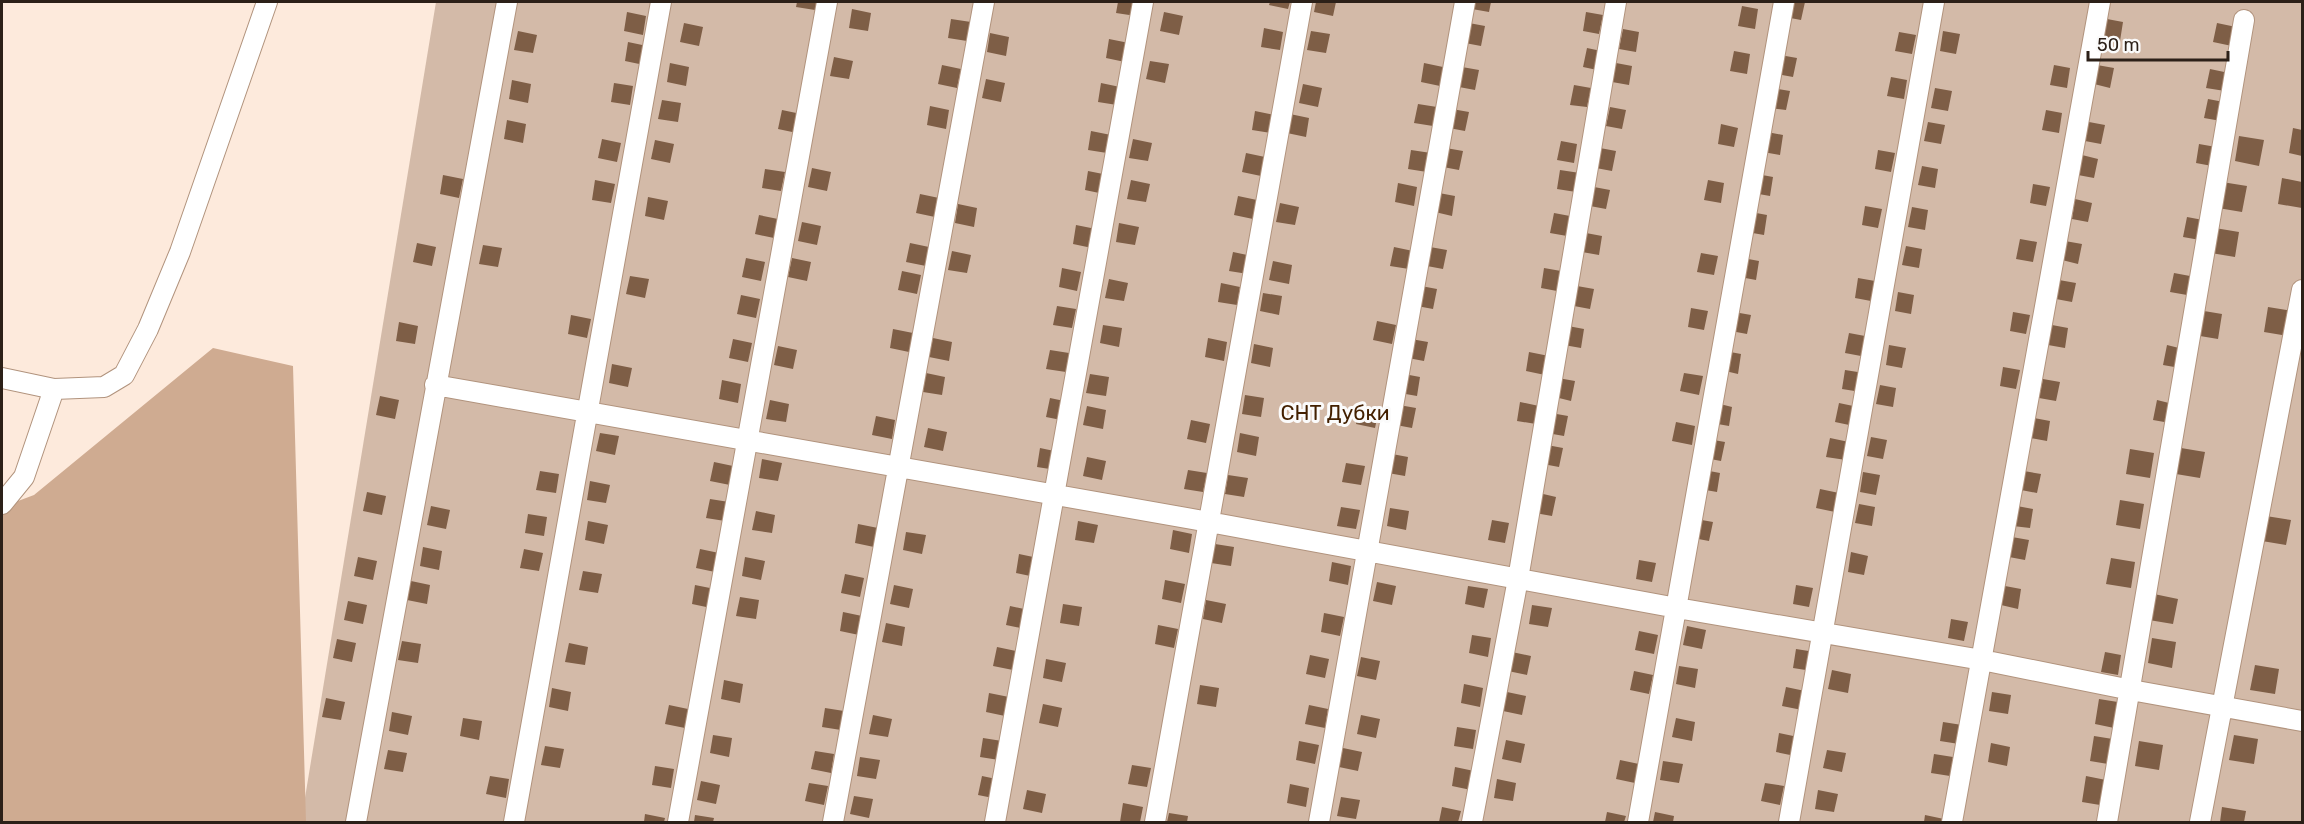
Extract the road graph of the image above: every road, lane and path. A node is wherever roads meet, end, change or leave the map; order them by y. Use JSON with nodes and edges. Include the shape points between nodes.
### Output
{"nodes":[{"id":1,"x":267,"y":2,"type":"edge"},
{"id":2,"x":507,"y":2,"type":"edge"},
{"id":3,"x":661,"y":2,"type":"edge"},
{"id":4,"x":826,"y":2,"type":"edge"},
{"id":5,"x":984,"y":2,"type":"edge"},
{"id":6,"x":1143,"y":2,"type":"edge"},
{"id":7,"x":1302,"y":2,"type":"edge"},
{"id":8,"x":1465,"y":2,"type":"edge"},
{"id":9,"x":1616,"y":2,"type":"edge"},
{"id":10,"x":1784,"y":2,"type":"edge"},
{"id":11,"x":1934,"y":2,"type":"edge"},
{"id":12,"x":2100,"y":2,"type":"edge"},
{"id":13,"x":2244,"y":20,"type":"dead end"},
{"id":14,"x":2302,"y":290,"type":"edge"},
{"id":15,"x":2,"y":378,"type":"edge"},
{"id":16,"x":435,"y":385,"type":"junction"},
{"id":17,"x":54,"y":389,"type":"junction"},
{"id":18,"x":587,"y":412,"type":"junction"},
{"id":19,"x":746,"y":441,"type":"junction"},
{"id":20,"x":897,"y":468,"type":"junction"},
{"id":21,"x":1054,"y":495,"type":"junction"},
{"id":22,"x":2,"y":504,"type":"edge"},
{"id":23,"x":1209,"y":522,"type":"junction"},
{"id":24,"x":1367,"y":551,"type":"junction"},
{"id":25,"x":1518,"y":579,"type":"junction"},
{"id":26,"x":1677,"y":608,"type":"junction"},
{"id":27,"x":1823,"y":632,"type":"junction"},
{"id":28,"x":1982,"y":660,"type":"junction"},
{"id":29,"x":2131,"y":690,"type":"junction"},
{"id":30,"x":2223,"y":707,"type":"junction"},
{"id":31,"x":2302,"y":721,"type":"edge"},
{"id":32,"x":356,"y":822,"type":"edge"},
{"id":33,"x":514,"y":822,"type":"edge"},
{"id":34,"x":678,"y":822,"type":"edge"},
{"id":35,"x":833,"y":822,"type":"edge"},
{"id":36,"x":995,"y":822,"type":"edge"},
{"id":37,"x":1155,"y":822,"type":"edge"},
{"id":38,"x":1319,"y":822,"type":"edge"},
{"id":39,"x":1472,"y":822,"type":"edge"},
{"id":40,"x":1638,"y":822,"type":"edge"},
{"id":41,"x":1789,"y":822,"type":"edge"},
{"id":42,"x":1952,"y":822,"type":"edge"},
{"id":43,"x":2107,"y":822,"type":"edge"},
{"id":44,"x":2200,"y":822,"type":"edge"}],
"edges":[{"from":1,"to":17,"type":"street","via":[[180,252],[124,375],[104,387]]},
{"from":2,"to":16,"type":"street"},
{"from":3,"to":18,"type":"street"},
{"from":4,"to":19,"type":"street"},
{"from":5,"to":20,"type":"street"},
{"from":6,"to":21,"type":"street"},
{"from":7,"to":23,"type":"street"},
{"from":8,"to":24,"type":"street"},
{"from":9,"to":25,"type":"street"},
{"from":10,"to":26,"type":"street"},
{"from":11,"to":27,"type":"street"},
{"from":12,"to":28,"type":"street"},
{"from":13,"to":29,"type":"street"},
{"from":14,"to":30,"type":"street"},
{"from":15,"to":17,"type":"street"},
{"from":16,"to":18,"type":"street"},
{"from":16,"to":32,"type":"street"},
{"from":17,"to":22,"type":"street","via":[[24,477]]},
{"from":18,"to":19,"type":"street"},
{"from":18,"to":33,"type":"street"},
{"from":19,"to":20,"type":"street"},
{"from":19,"to":34,"type":"street"},
{"from":20,"to":21,"type":"street"},
{"from":20,"to":35,"type":"street"},
{"from":21,"to":23,"type":"street"},
{"from":21,"to":36,"type":"street"},
{"from":23,"to":24,"type":"street"},
{"from":23,"to":37,"type":"street"},
{"from":24,"to":25,"type":"street"},
{"from":24,"to":38,"type":"street"},
{"from":25,"to":26,"type":"street"},
{"from":25,"to":39,"type":"street"},
{"from":26,"to":27,"type":"street"},
{"from":26,"to":40,"type":"street"},
{"from":27,"to":28,"type":"street"},
{"from":27,"to":41,"type":"street"},
{"from":28,"to":29,"type":"street"},
{"from":28,"to":42,"type":"street"},
{"from":29,"to":30,"type":"street"},
{"from":29,"to":43,"type":"street"},
{"from":30,"to":31,"type":"street"},
{"from":30,"to":44,"type":"street"}]}
